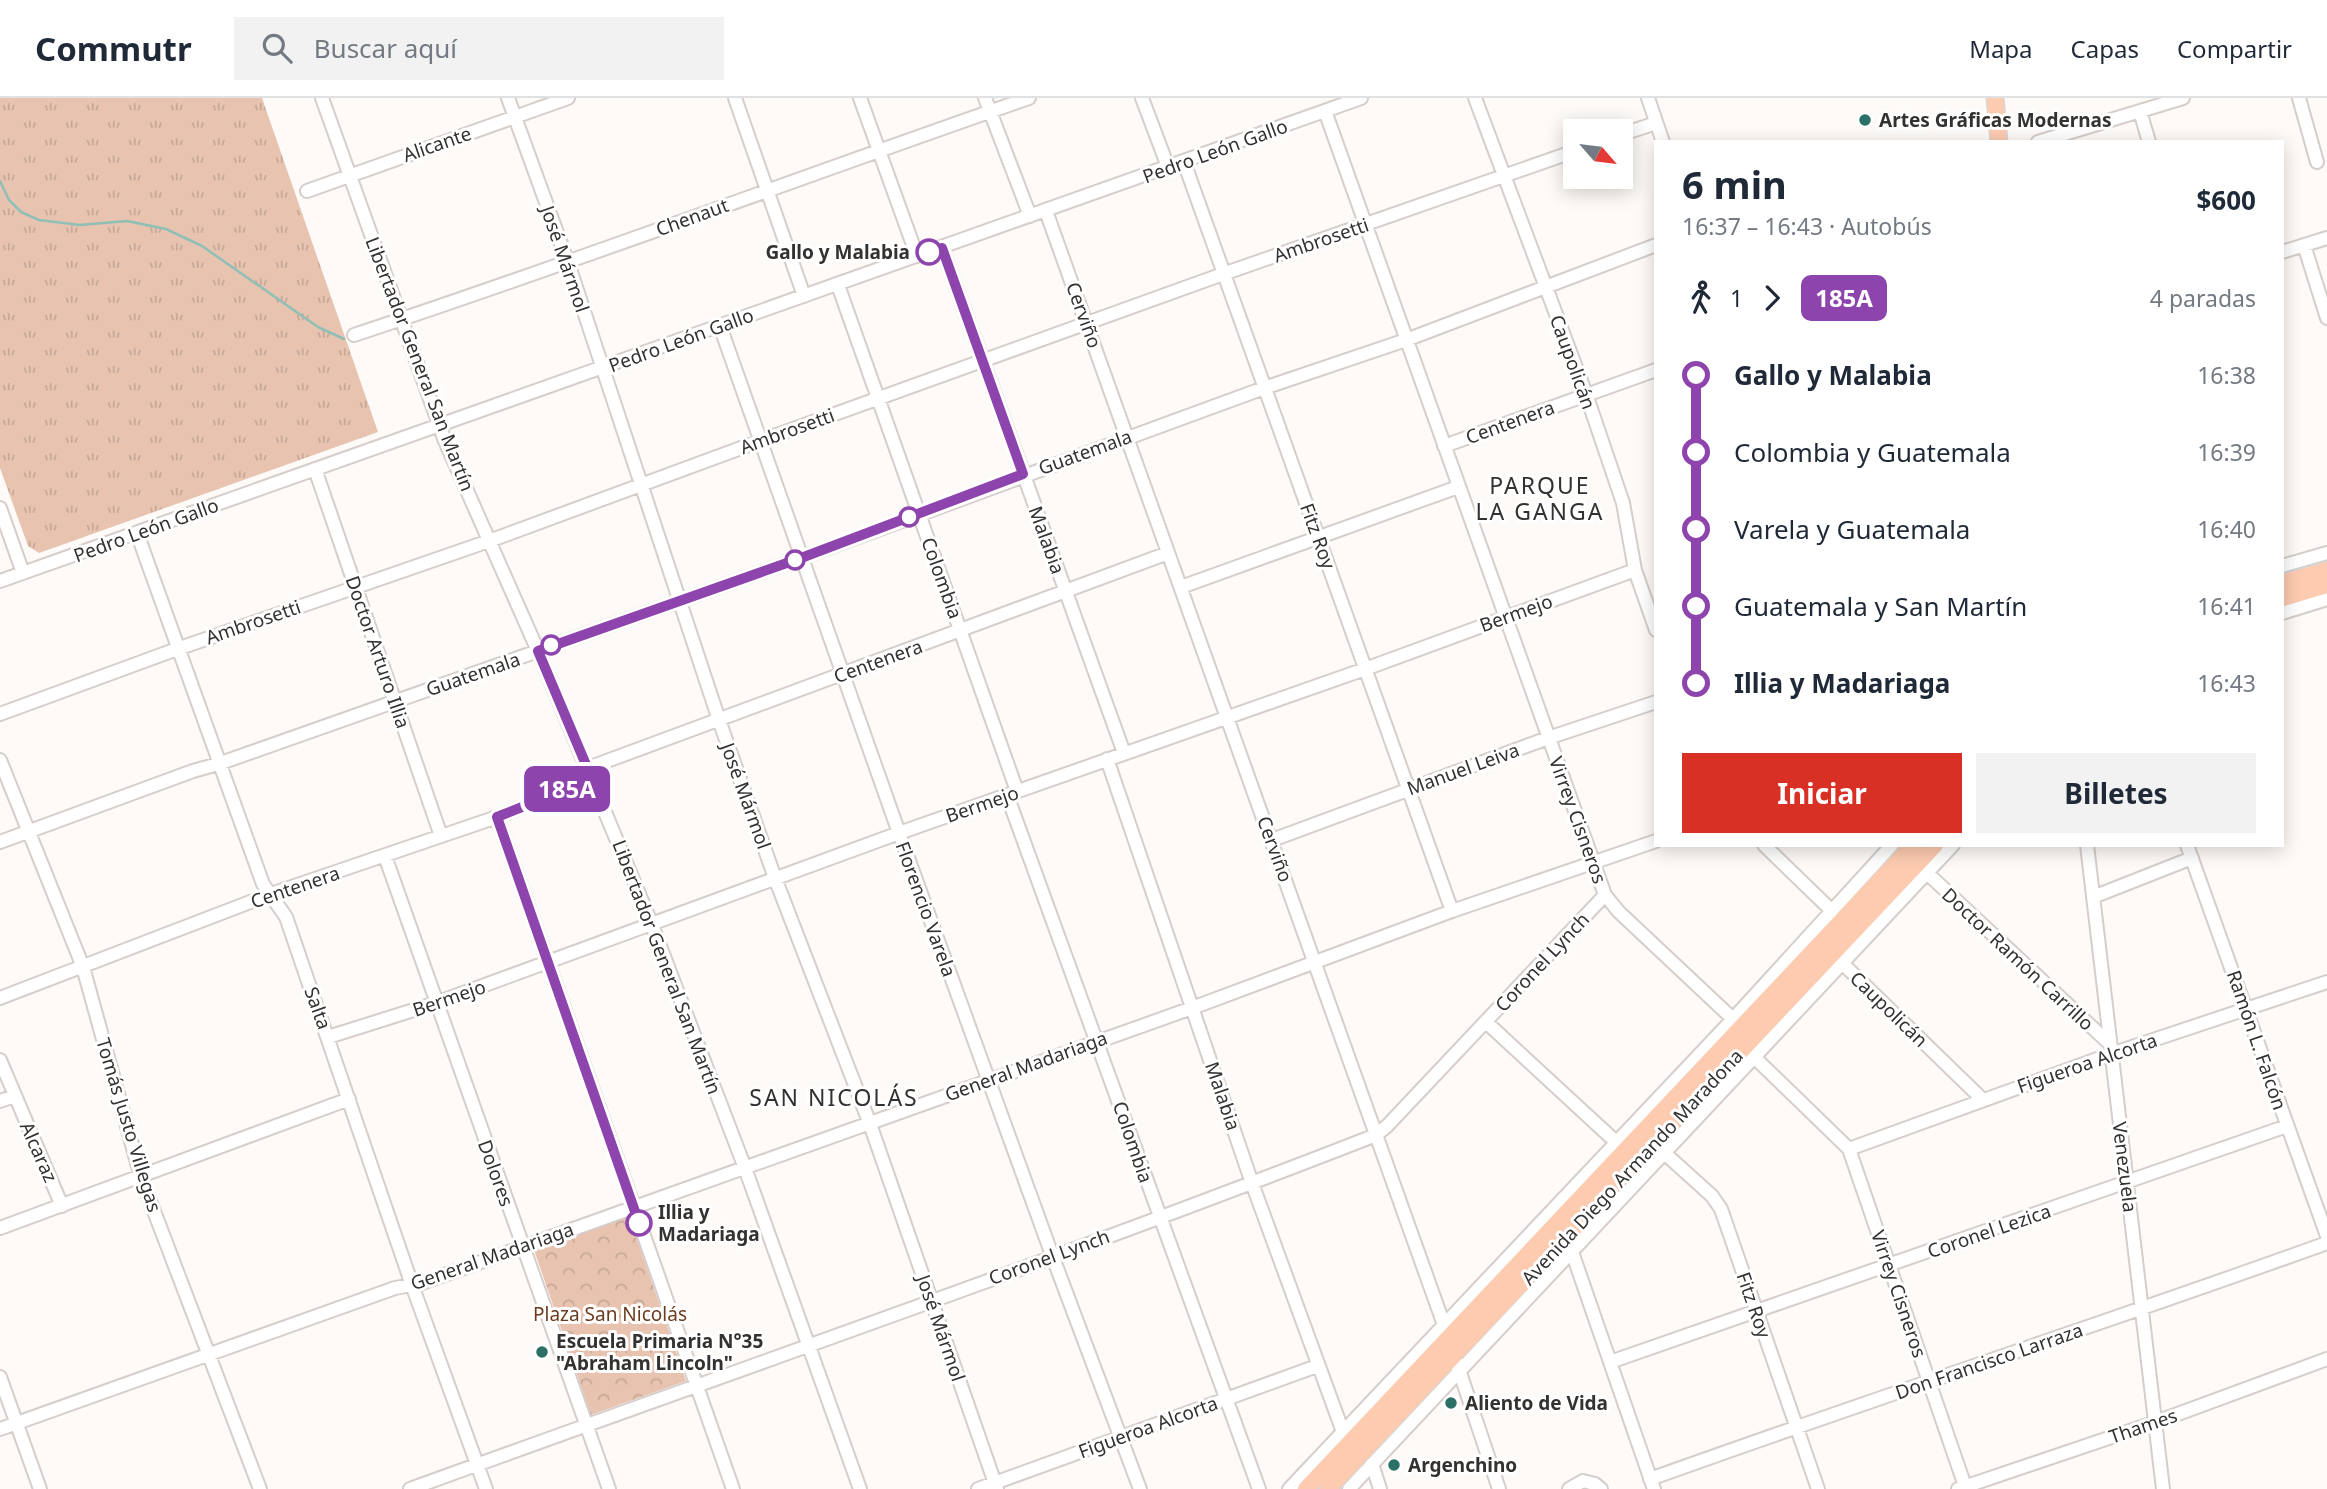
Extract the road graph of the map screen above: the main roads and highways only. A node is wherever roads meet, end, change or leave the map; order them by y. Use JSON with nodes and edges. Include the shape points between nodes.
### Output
{"nodes":[{"id":1,"x":1994,"y":98,"type":"edge"},
{"id":2,"x":1999,"y":140,"type":"edge"},
{"id":3,"x":2327,"y":570,"type":"edge"},
{"id":4,"x":2284,"y":582,"type":"edge"},
{"id":5,"x":2327,"y":585,"type":"edge"},
{"id":6,"x":2284,"y":597,"type":"edge"},
{"id":7,"x":1911,"y":847,"type":"edge"},
{"id":8,"x":1933,"y":847,"type":"edge"},
{"id":9,"x":1688,"y":1083,"type":"junction"},
{"id":10,"x":1620,"y":1146,"type":"junction"},
{"id":11,"x":1531,"y":1234,"type":"road end"},
{"id":12,"x":1446,"y":1331,"type":"junction"},
{"id":13,"x":1417,"y":1371,"type":"junction"},
{"id":14,"x":1349,"y":1434,"type":"junction"},
{"id":15,"x":1306,"y":1489,"type":"edge"},
{"id":16,"x":1328,"y":1489,"type":"edge"}],
"edges":[{"from":1,"to":2,"type":"main road"},
{"from":3,"to":4,"type":"main road"},
{"from":5,"to":6,"type":"main road"},
{"from":7,"to":9,"type":"main road","name":"Avenida Diego Armando Maradona","via":[[1737,1023]]},
{"from":8,"to":16,"type":"main road","name":"Avenida Diego Armando Maradona","via":[[1839,957],[1457,1365]]},
{"from":9,"to":10,"type":"main road","name":"Avenida Diego Armando Maradona"},
{"from":9,"to":10,"type":"main road","via":[[1644,1113]]},
{"from":10,"to":12,"type":"main road","name":"Avenida Diego Armando Maradona"},
{"from":11,"to":12,"type":"main road"},
{"from":12,"to":13,"type":"main road","name":"Avenida Diego Armando Maradona"},
{"from":13,"to":14,"type":"main road","name":"Avenida Diego Armando Maradona"},
{"from":13,"to":14,"type":"main road","via":[[1382,1390]]},
{"from":14,"to":15,"type":"main road","name":"Avenida Diego Armando Maradona"}]}
